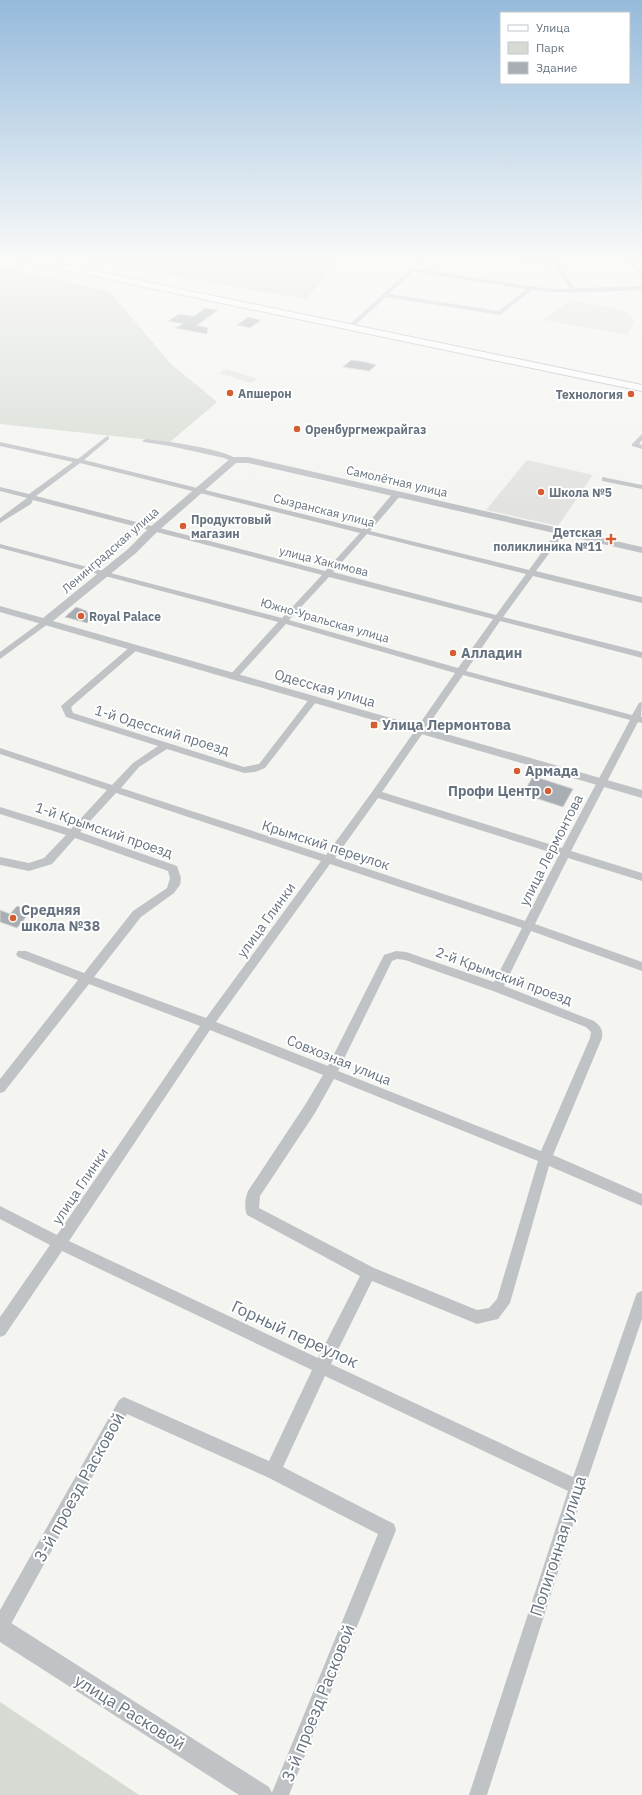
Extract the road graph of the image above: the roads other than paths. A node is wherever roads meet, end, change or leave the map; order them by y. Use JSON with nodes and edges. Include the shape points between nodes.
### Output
{"nodes":[{"id":1,"x":416,"y":341,"type":"edge"},
{"id":2,"x":642,"y":388,"type":"edge"},
{"id":3,"x":642,"y":436,"type":"edge"},
{"id":4,"x":107,"y":438,"type":"dead end"},
{"id":5,"x":146,"y":441,"type":"dead end"},
{"id":6,"x":0,"y":444,"type":"edge"},
{"id":7,"x":642,"y":447,"type":"edge"},
{"id":8,"x":234,"y":460,"type":"junction"},
{"id":9,"x":79,"y":461,"type":"junction"},
{"id":10,"x":605,"y":479,"type":"dead end"},
{"id":11,"x":642,"y":487,"type":"edge"},
{"id":12,"x":0,"y":489,"type":"edge"},
{"id":13,"x":196,"y":491,"type":"junction"},
{"id":14,"x":397,"y":494,"type":"junction"},
{"id":15,"x":31,"y":498,"type":"junction"},
{"id":16,"x":0,"y":521,"type":"edge"},
{"id":17,"x":153,"y":530,"type":"junction"},
{"id":18,"x":561,"y":532,"type":"junction"},
{"id":19,"x":364,"y":533,"type":"junction"},
{"id":20,"x":0,"y":546,"type":"edge"},
{"id":21,"x":642,"y":550,"type":"edge"},
{"id":22,"x":103,"y":573,"type":"junction"},
{"id":23,"x":326,"y":574,"type":"junction"},
{"id":24,"x":530,"y":574,"type":"junction"},
{"id":25,"x":642,"y":600,"type":"edge"},
{"id":26,"x":0,"y":609,"type":"edge"},
{"id":27,"x":498,"y":618,"type":"junction"},
{"id":28,"x":283,"y":621,"type":"junction"},
{"id":29,"x":46,"y":622,"type":"junction"},
{"id":30,"x":134,"y":648,"type":"junction"},
{"id":31,"x":642,"y":655,"type":"edge"},
{"id":32,"x":0,"y":656,"type":"edge"},
{"id":33,"x":461,"y":672,"type":"junction"},
{"id":34,"x":233,"y":677,"type":"junction"},
{"id":35,"x":313,"y":700,"type":"junction"},
{"id":36,"x":642,"y":705,"type":"edge"},
{"id":37,"x":639,"y":720,"type":"edge"},
{"id":38,"x":421,"y":731,"type":"junction"},
{"id":39,"x":165,"y":746,"type":"junction"},
{"id":40,"x":0,"y":751,"type":"edge"},
{"id":41,"x":602,"y":783,"type":"junction"},
{"id":42,"x":115,"y":788,"type":"junction"},
{"id":43,"x":376,"y":794,"type":"junction"},
{"id":44,"x":642,"y":794,"type":"edge"},
{"id":45,"x":0,"y":810,"type":"edge"},
{"id":46,"x":75,"y":834,"type":"junction"},
{"id":47,"x":564,"y":853,"type":"junction"},
{"id":48,"x":328,"y":861,"type":"junction"},
{"id":49,"x":0,"y":862,"type":"edge"},
{"id":50,"x":642,"y":876,"type":"edge"},
{"id":51,"x":528,"y":926,"type":"junction"},
{"id":52,"x":22,"y":954,"type":"dead end"},
{"id":53,"x":642,"y":967,"type":"edge"},
{"id":54,"x":86,"y":978,"type":"junction"},
{"id":55,"x":497,"y":988,"type":"junction"},
{"id":56,"x":208,"y":1024,"type":"junction"},
{"id":57,"x":331,"y":1073,"type":"junction"},
{"id":58,"x":0,"y":1088,"type":"edge"},
{"id":59,"x":545,"y":1158,"type":"junction"},
{"id":60,"x":642,"y":1200,"type":"edge"},
{"id":61,"x":0,"y":1212,"type":"edge"},
{"id":62,"x":59,"y":1243,"type":"junction"},
{"id":63,"x":369,"y":1273,"type":"junction"},
{"id":64,"x":642,"y":1298,"type":"edge"},
{"id":65,"x":0,"y":1330,"type":"edge"},
{"id":66,"x":321,"y":1368,"type":"junction"},
{"id":67,"x":273,"y":1471,"type":"junction"},
{"id":68,"x":577,"y":1487,"type":"junction"},
{"id":69,"x":0,"y":1628,"type":"edge"},
{"id":70,"x":261,"y":1795,"type":"edge"},
{"id":71,"x":280,"y":1795,"type":"edge"},
{"id":72,"x":478,"y":1795,"type":"edge"}],
"edges":[{"from":1,"to":2,"type":"main road"},
{"from":3,"to":7,"type":"street","via":[[634,446]]},
{"from":4,"to":9,"type":"street"},
{"from":5,"to":8,"type":"street","name":"Самолётная улица","via":[[226,456]]},
{"from":6,"to":9,"type":"street","name":"Сызранская улица"},
{"from":8,"to":13,"type":"street","name":"Ленинградская улица"},
{"from":8,"to":14,"type":"street","name":"Самолётная улица","via":[[248,460]]},
{"from":9,"to":13,"type":"street","name":"Сызранская улица"},
{"from":9,"to":15,"type":"street"},
{"from":10,"to":11,"type":"street"},
{"from":12,"to":15,"type":"street","name":"улица Хакимова"},
{"from":13,"to":17,"type":"street","name":"Ленинградская улица"},
{"from":13,"to":19,"type":"street","name":"Сызранская улица"},
{"from":14,"to":18,"type":"street","name":"Самолётная улица"},
{"from":14,"to":19,"type":"street"},
{"from":15,"to":16,"type":"street"},
{"from":15,"to":17,"type":"street","name":"улица Хакимова"},
{"from":17,"to":22,"type":"street","name":"Ленинградская улица","via":[[132,551]]},
{"from":17,"to":23,"type":"street","name":"улица Хакимова"},
{"from":18,"to":21,"type":"street","name":"Самолётная улица"},
{"from":18,"to":24,"type":"street","name":"улица Глинки"},
{"from":19,"to":23,"type":"street"},
{"from":19,"to":24,"type":"street","name":"Сызранская улица"},
{"from":20,"to":22,"type":"street","name":"Южно-Уральская улица"},
{"from":22,"to":28,"type":"street","name":"Южно-Уральская улица"},
{"from":22,"to":29,"type":"street","name":"Ленинградская улица"},
{"from":23,"to":27,"type":"street","name":"улица Хакимова"},
{"from":23,"to":28,"type":"street"},
{"from":24,"to":25,"type":"street","name":"Сызранская улица"},
{"from":24,"to":27,"type":"street","name":"улица Глинки"},
{"from":26,"to":29,"type":"street","name":"Одесская улица"},
{"from":27,"to":31,"type":"street","name":"улица Хакимова"},
{"from":27,"to":33,"type":"street","name":"улица Глинки"},
{"from":28,"to":33,"type":"street","name":"Южно-Уральская улица"},
{"from":28,"to":34,"type":"street"},
{"from":29,"to":30,"type":"street","name":"Одесская улица"},
{"from":29,"to":32,"type":"street","name":"Ленинградская улица"},
{"from":30,"to":34,"type":"street","name":"Одесская улица"},
{"from":30,"to":39,"type":"street","name":"1-й Одесский проезд","via":[[66,706],[66,711],[73,718]]},
{"from":33,"to":37,"type":"street","name":"Южно-Уральская улица"},
{"from":33,"to":38,"type":"street","name":"улица Глинки"},
{"from":34,"to":35,"type":"street","name":"Одесская улица"},
{"from":35,"to":38,"type":"street","name":"Одесская улица"},
{"from":35,"to":39,"type":"street","name":"1-й Одесский проезд","via":[[262,766],[255,769],[244,770]]},
{"from":36,"to":37,"type":"street","name":"улица Лермонтова"},
{"from":37,"to":41,"type":"street","name":"улица Лермонтова"},
{"from":38,"to":41,"type":"street","name":"Одесская улица"},
{"from":38,"to":43,"type":"street","name":"улица Глинки"},
{"from":39,"to":42,"type":"street","via":[[136,765]]},
{"from":40,"to":42,"type":"street","name":"Крымский переулок"},
{"from":41,"to":44,"type":"street","name":"Одесская улица"},
{"from":41,"to":47,"type":"street","name":"улица Лермонтова"},
{"from":42,"to":46,"type":"street"},
{"from":42,"to":48,"type":"street","name":"Крымский переулок"},
{"from":43,"to":47,"type":"street"},
{"from":43,"to":48,"type":"street","name":"улица Глинки"},
{"from":45,"to":46,"type":"street","name":"1-й Крымский проезд"},
{"from":46,"to":49,"type":"street","via":[[48,862],[29,867]]},
{"from":46,"to":54,"type":"street","name":"1-й Крымский проезд","via":[[173,869],[177,878],[175,887],[167,895],[145,906]]},
{"from":47,"to":50,"type":"street"},
{"from":47,"to":51,"type":"street","name":"улица Лермонтова"},
{"from":48,"to":51,"type":"street","name":"Крымский переулок"},
{"from":48,"to":56,"type":"street","name":"улица Глинки"},
{"from":51,"to":53,"type":"street","name":"Крымский переулок"},
{"from":51,"to":55,"type":"street","name":"улица Лермонтова"},
{"from":52,"to":54,"type":"street","name":"Совхозная улица"},
{"from":54,"to":56,"type":"street","name":"Совхозная улица"},
{"from":54,"to":58,"type":"street"},
{"from":55,"to":57,"type":"street","name":"2-й Крымский проезд","via":[[406,956],[396,955],[388,958]]},
{"from":55,"to":59,"type":"street","name":"2-й Крымский проезд","via":[[590,1024],[597,1030],[596,1038]]},
{"from":56,"to":57,"type":"street","name":"Совхозная улица"},
{"from":56,"to":62,"type":"street","name":"улица Глинки"},
{"from":57,"to":59,"type":"street","name":"Совхозная улица"},
{"from":57,"to":63,"type":"street","via":[[253,1195],[252,1211]]},
{"from":59,"to":60,"type":"street","name":"Совхозная улица"},
{"from":59,"to":63,"type":"street","via":[[503,1303],[493,1314],[477,1317]]},
{"from":61,"to":62,"type":"street","name":"Горный переулок"},
{"from":62,"to":65,"type":"street","name":"улица Глинки"},
{"from":62,"to":66,"type":"street","name":"Горный переулок"},
{"from":63,"to":66,"type":"street"},
{"from":64,"to":68,"type":"street","name":"Полигонная улица"},
{"from":66,"to":67,"type":"street"},
{"from":66,"to":68,"type":"street","name":"Горный переулок"},
{"from":67,"to":69,"type":"street","name":"3-й проезд Расковой","via":[[124,1405]]},
{"from":67,"to":71,"type":"street","name":"3-й проезд Расковой","via":[[388,1530]]},
{"from":68,"to":72,"type":"street","name":"Полигонная улица"},
{"from":69,"to":70,"type":"street","name":"улица Расковой"}]}
